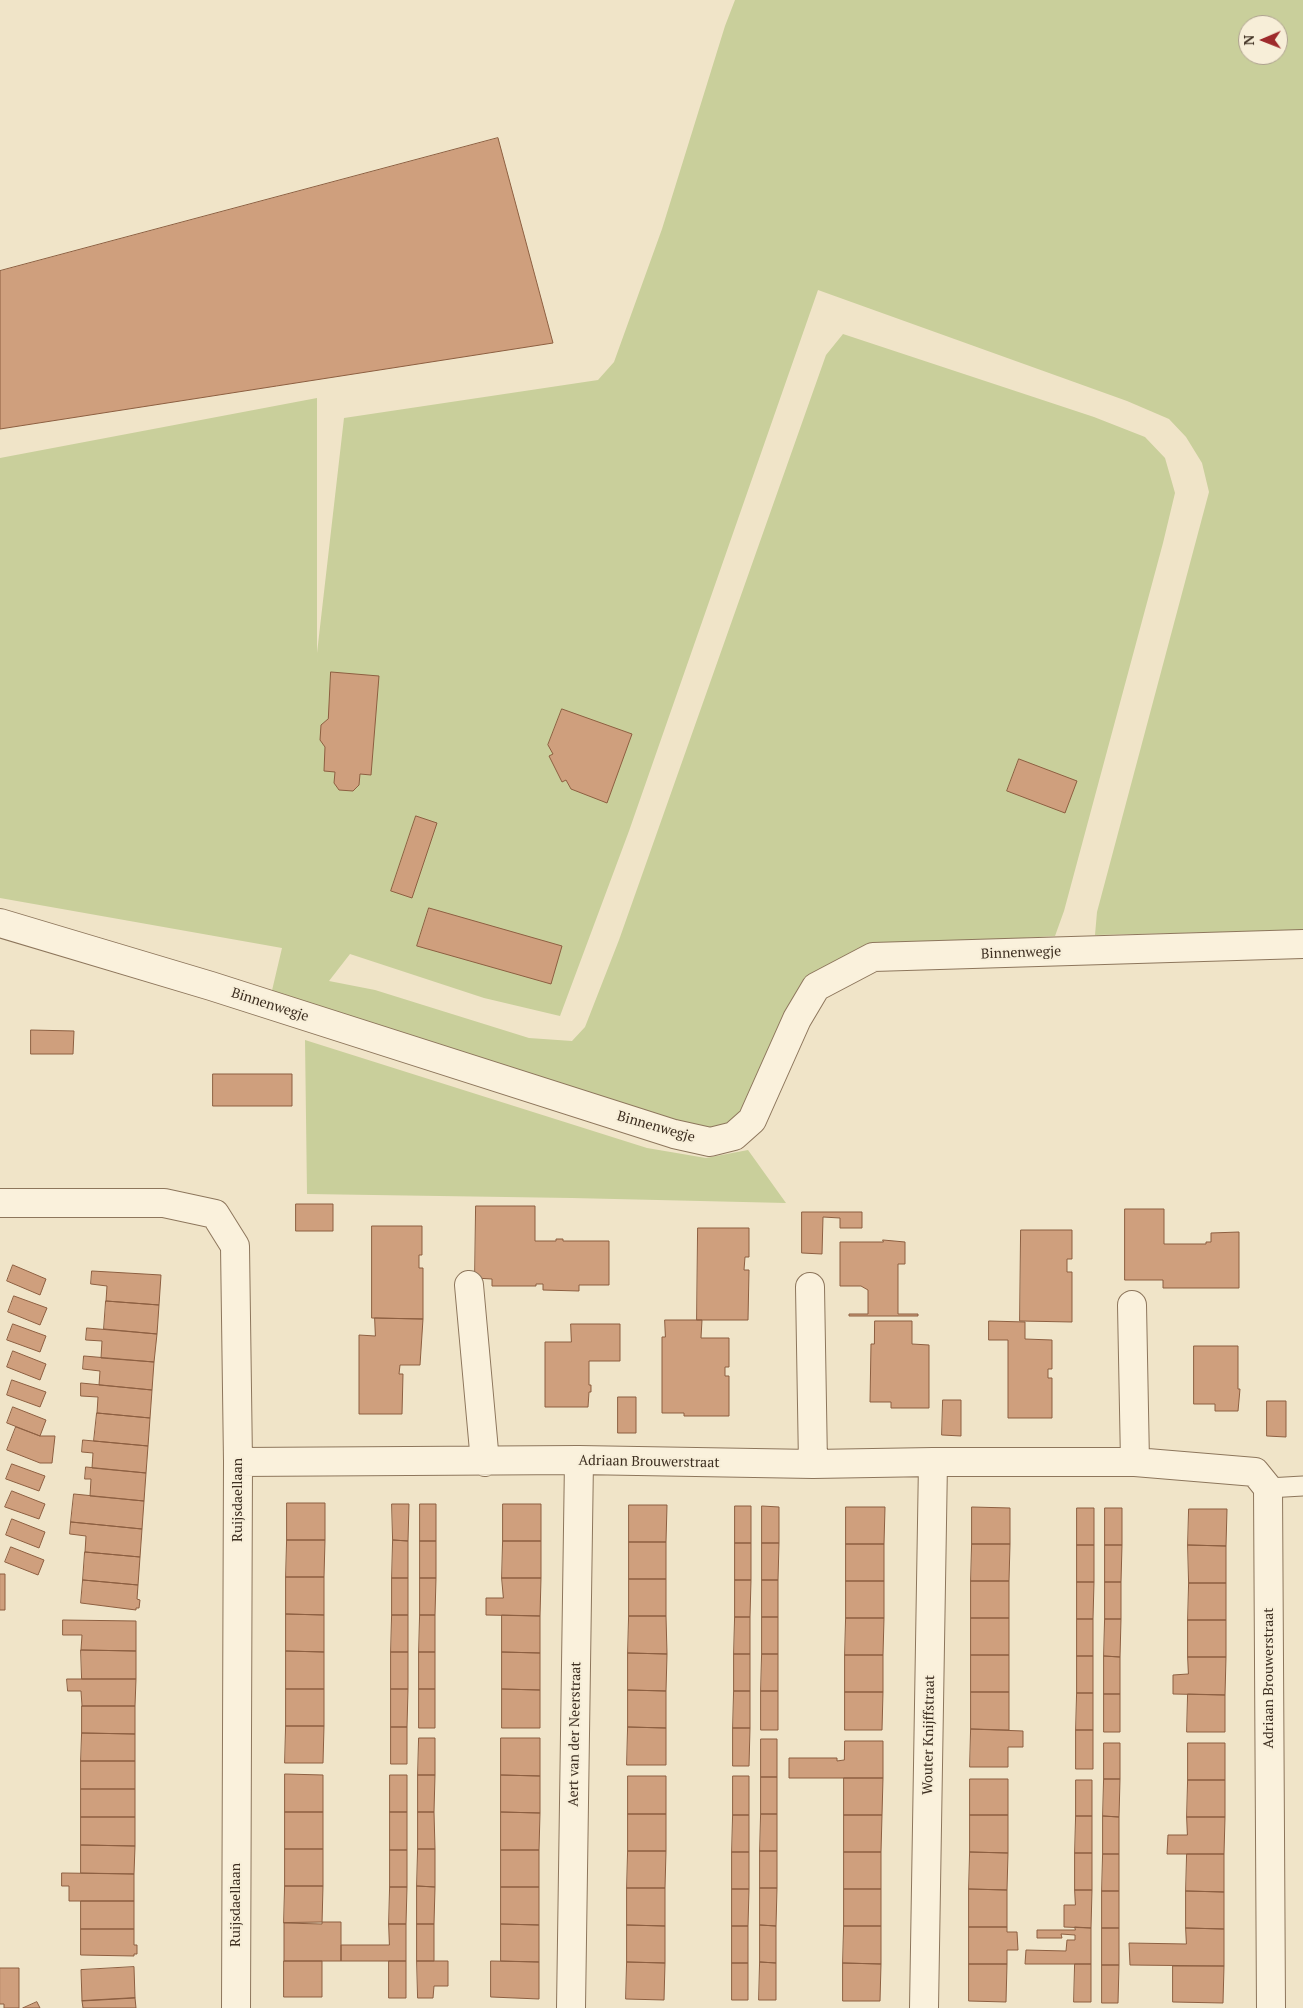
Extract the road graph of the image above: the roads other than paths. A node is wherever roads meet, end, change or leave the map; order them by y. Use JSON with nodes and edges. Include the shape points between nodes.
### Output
{"nodes":[{"id":1,"x":0,"y":923,"type":"edge"},
{"id":2,"x":1303,"y":944,"type":"edge"},
{"id":3,"x":0,"y":1202,"type":"edge"},
{"id":4,"x":469,"y":1285,"type":"dead end"},
{"id":5,"x":810,"y":1287,"type":"dead end"},
{"id":6,"x":1132,"y":1305,"type":"dead end"},
{"id":7,"x":579,"y":1460,"type":"junction"},
{"id":8,"x":238,"y":1462,"type":"junction"},
{"id":9,"x":484,"y":1462,"type":"junction"},
{"id":10,"x":933,"y":1462,"type":"junction"},
{"id":11,"x":1135,"y":1462,"type":"junction"},
{"id":12,"x":813,"y":1464,"type":"junction"},
{"id":13,"x":1303,"y":1486,"type":"edge"},
{"id":14,"x":1268,"y":1488,"type":"junction"},
{"id":15,"x":236,"y":2008,"type":"edge"},
{"id":16,"x":571,"y":2008,"type":"edge"},
{"id":17,"x":924,"y":2008,"type":"edge"},
{"id":18,"x":1271,"y":2008,"type":"edge"}],
"edges":[{"from":1,"to":2,"type":"street","name":"Binnenwegje","via":[[211,986],[674,1134],[710,1142],[734,1136],[752,1120],[816,987],[873,957]]},
{"from":3,"to":8,"type":"street","name":"Ruijsdaellaan","via":[[164,1204],[215,1214],[235,1246]]},
{"from":4,"to":9,"type":"street"},
{"from":5,"to":12,"type":"street"},
{"from":6,"to":11,"type":"street"},
{"from":7,"to":9,"type":"street","name":"Adriaan Brouwerstraat"},
{"from":7,"to":12,"type":"street","name":"Adriaan Brouwerstraat"},
{"from":7,"to":16,"type":"street","name":"Aert van der Neerstraat"},
{"from":8,"to":9,"type":"street","name":"Adriaan Brouwerstraat"},
{"from":8,"to":15,"type":"street","name":"Ruijsdaellaan"},
{"from":10,"to":11,"type":"street","name":"Adriaan Brouwerstraat"},
{"from":10,"to":12,"type":"street","name":"Adriaan Brouwerstraat"},
{"from":10,"to":17,"type":"street","name":"Wouter Knijffstraat"},
{"from":11,"to":14,"type":"street","name":"Adriaan Brouwerstraat","via":[[1255,1472]]},
{"from":13,"to":14,"type":"lane"},
{"from":14,"to":18,"type":"street","name":"Adriaan Brouwerstraat"}]}
